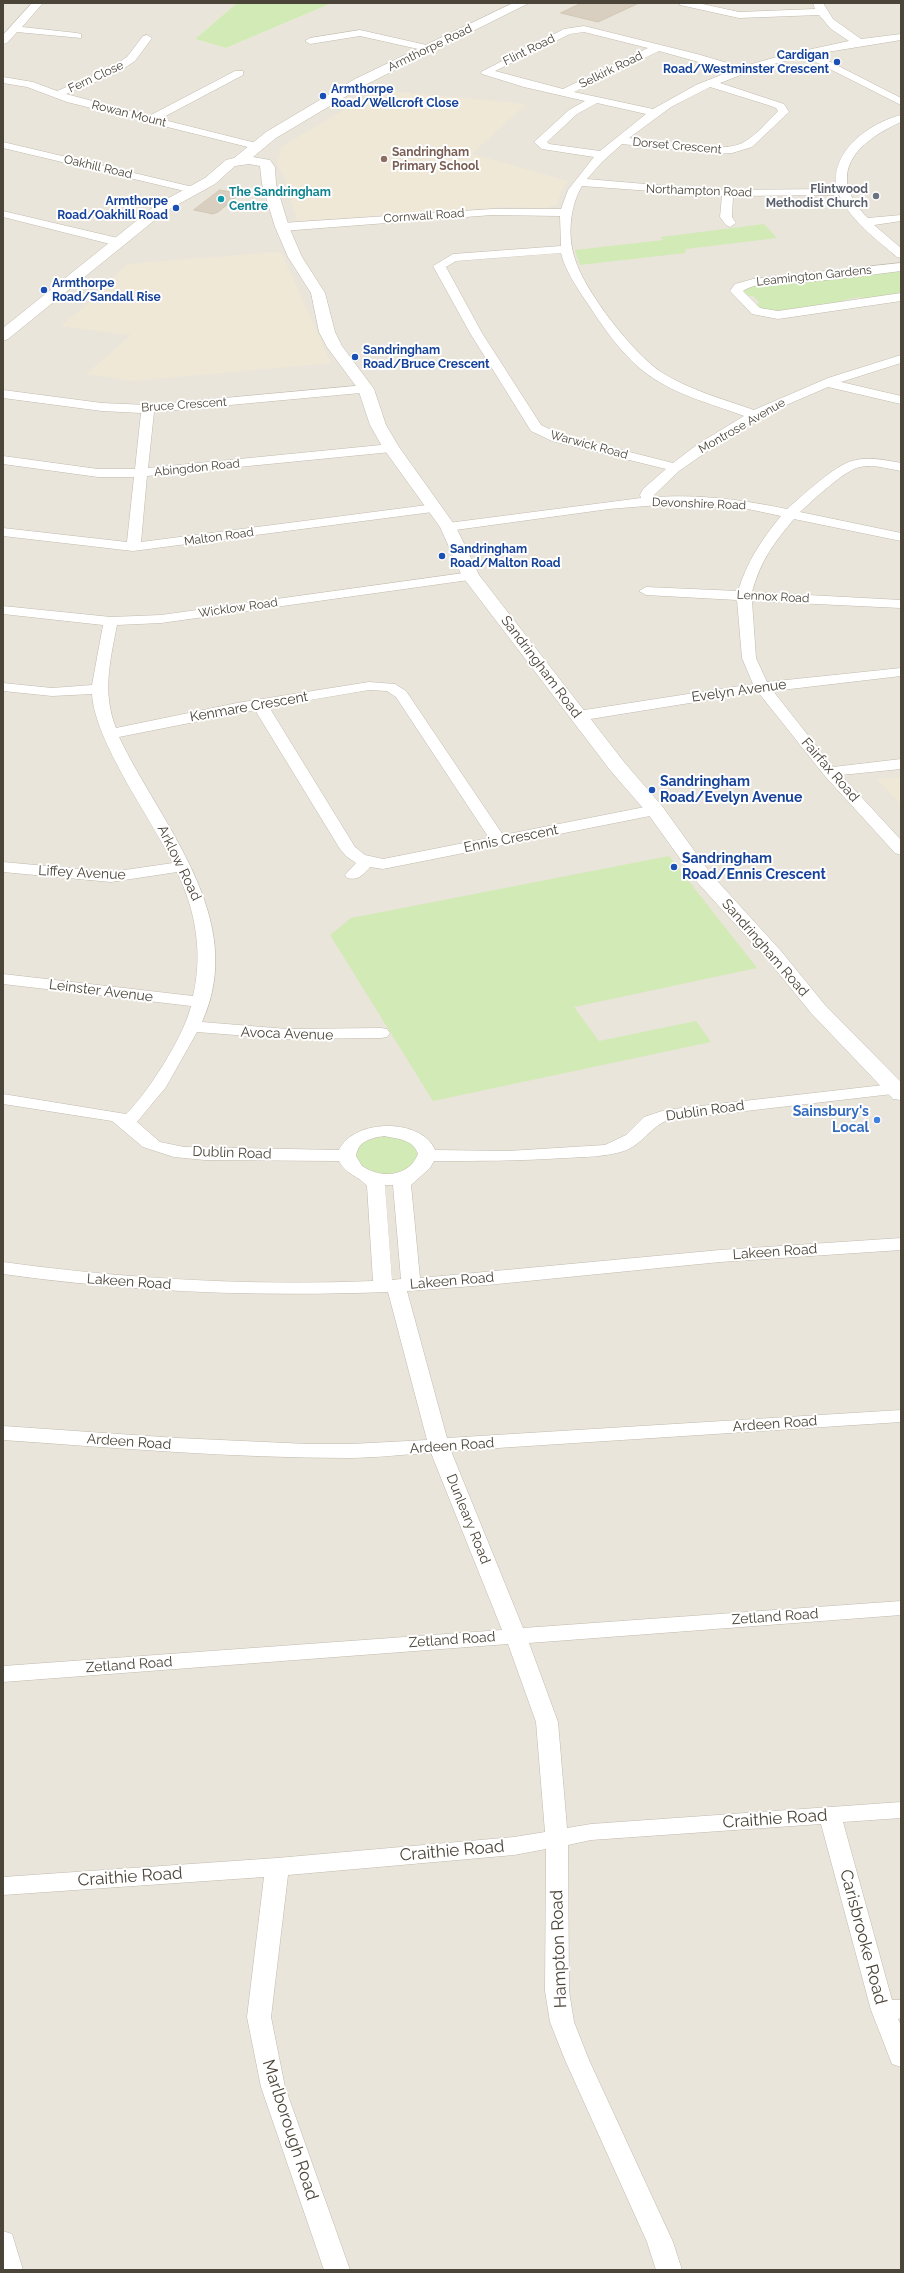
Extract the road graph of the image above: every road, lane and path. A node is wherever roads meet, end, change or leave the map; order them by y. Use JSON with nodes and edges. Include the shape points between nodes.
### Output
{"nodes":[{"id":1,"x":38,"y":3,"type":"edge"},
{"id":2,"x":523,"y":3,"type":"edge"},
{"id":3,"x":684,"y":3,"type":"edge"},
{"id":4,"x":819,"y":7,"type":"edge"},
{"id":5,"x":13,"y":29,"type":"junction"},
{"id":6,"x":77,"y":36,"type":"dead end"},
{"id":7,"x":901,"y":37,"type":"edge"},
{"id":8,"x":147,"y":38,"type":"dead end"},
{"id":9,"x":3,"y":41,"type":"edge"},
{"id":10,"x":306,"y":43,"type":"dead end"},
{"id":11,"x":859,"y":43,"type":"junction"},
{"id":12,"x":658,"y":47,"type":"junction"},
{"id":13,"x":427,"y":48,"type":"junction"},
{"id":14,"x":806,"y":53,"type":"junction"},
{"id":15,"x":224,"y":71,"type":"dead end"},
{"id":16,"x":742,"y":71,"type":"junction"},
{"id":17,"x":3,"y":80,"type":"edge"},
{"id":18,"x":710,"y":83,"type":"junction"},
{"id":19,"x":564,"y":93,"type":"junction"},
{"id":20,"x":58,"y":94,"type":"junction"},
{"id":21,"x":593,"y":101,"type":"junction"},
{"id":22,"x":901,"y":102,"type":"edge"},
{"id":23,"x":654,"y":113,"type":"junction"},
{"id":24,"x":901,"y":118,"type":"edge"},
{"id":25,"x":150,"y":120,"type":"junction"},
{"id":26,"x":620,"y":140,"type":"junction"},
{"id":27,"x":3,"y":145,"type":"edge"},
{"id":28,"x":256,"y":146,"type":"junction"},
{"id":29,"x":601,"y":155,"type":"junction"},
{"id":30,"x":239,"y":161,"type":"junction"},
{"id":31,"x":262,"y":174,"type":"junction"},
{"id":32,"x":580,"y":182,"type":"junction"},
{"id":33,"x":192,"y":190,"type":"junction"},
{"id":34,"x":843,"y":192,"type":"junction"},
{"id":35,"x":728,"y":193,"type":"junction"},
{"id":36,"x":566,"y":213,"type":"junction"},
{"id":37,"x":6,"y":217,"type":"edge"},
{"id":38,"x":901,"y":218,"type":"edge"},
{"id":39,"x":866,"y":222,"type":"junction"},
{"id":40,"x":730,"y":223,"type":"dead end"},
{"id":41,"x":282,"y":227,"type":"junction"},
{"id":42,"x":118,"y":242,"type":"junction"},
{"id":43,"x":567,"y":249,"type":"junction"},
{"id":44,"x":901,"y":254,"type":"edge"},
{"id":45,"x":901,"y":267,"type":"edge"},
{"id":46,"x":901,"y":297,"type":"edge"},
{"id":47,"x":3,"y":336,"type":"edge"},
{"id":48,"x":901,"y":359,"type":"edge"},
{"id":49,"x":829,"y":383,"type":"junction"},
{"id":50,"x":366,"y":389,"type":"junction"},
{"id":51,"x":3,"y":394,"type":"edge"},
{"id":52,"x":901,"y":400,"type":"edge"},
{"id":53,"x":148,"y":409,"type":"junction"},
{"id":54,"x":756,"y":415,"type":"junction"},
{"id":55,"x":391,"y":448,"type":"junction"},
{"id":56,"x":3,"y":460,"type":"edge"},
{"id":57,"x":674,"y":467,"type":"junction"},
{"id":58,"x":901,"y":467,"type":"edge"},
{"id":59,"x":141,"y":473,"type":"junction"},
{"id":60,"x":649,"y":501,"type":"junction"},
{"id":61,"x":435,"y":508,"type":"junction"},
{"id":62,"x":791,"y":512,"type":"junction"},
{"id":63,"x":448,"y":527,"type":"junction"},
{"id":64,"x":3,"y":532,"type":"edge"},
{"id":65,"x":901,"y":536,"type":"edge"},
{"id":66,"x":133,"y":547,"type":"junction"},
{"id":67,"x":472,"y":576,"type":"junction"},
{"id":68,"x":646,"y":591,"type":"dead end"},
{"id":69,"x":744,"y":595,"type":"junction"},
{"id":70,"x":901,"y":604,"type":"edge"},
{"id":71,"x":3,"y":610,"type":"edge"},
{"id":72,"x":111,"y":621,"type":"junction"},
{"id":73,"x":901,"y":672,"type":"edge"},
{"id":74,"x":3,"y":687,"type":"edge"},
{"id":75,"x":762,"y":687,"type":"junction"},
{"id":76,"x":98,"y":689,"type":"junction"},
{"id":77,"x":259,"y":704,"type":"junction"},
{"id":78,"x":578,"y":716,"type":"junction"},
{"id":79,"x":111,"y":734,"type":"junction"},
{"id":80,"x":901,"y":764,"type":"edge"},
{"id":81,"x":829,"y":772,"type":"junction"},
{"id":82,"x":655,"y":810,"type":"junction"},
{"id":83,"x":499,"y":841,"type":"junction"},
{"id":84,"x":901,"y":850,"type":"edge"},
{"id":85,"x":366,"y":862,"type":"junction"},
{"id":86,"x":184,"y":866,"type":"junction"},
{"id":87,"x":3,"y":867,"type":"edge"},
{"id":88,"x":353,"y":875,"type":"dead end"},
{"id":89,"x":3,"y":979,"type":"edge"},
{"id":90,"x":200,"y":1002,"type":"junction"},
{"id":91,"x":193,"y":1026,"type":"junction"},
{"id":92,"x":382,"y":1033,"type":"dead end"},
{"id":93,"x":900,"y":1090,"type":"edge"},
{"id":94,"x":3,"y":1100,"type":"edge"},
{"id":95,"x":128,"y":1121,"type":"junction"},
{"id":96,"x":428,"y":1155,"type":"junction"},
{"id":97,"x":347,"y":1156,"type":"junction"},
{"id":98,"x":411,"y":1175,"type":"junction"},
{"id":99,"x":369,"y":1177,"type":"junction"},
{"id":100,"x":901,"y":1244,"type":"edge"},
{"id":101,"x":3,"y":1268,"type":"edge"},
{"id":102,"x":397,"y":1286,"type":"junction"},
{"id":103,"x":901,"y":1416,"type":"edge"},
{"id":104,"x":3,"y":1433,"type":"edge"},
{"id":105,"x":439,"y":1447,"type":"junction"},
{"id":106,"x":901,"y":1608,"type":"edge"},
{"id":107,"x":516,"y":1635,"type":"junction"},
{"id":108,"x":3,"y":1674,"type":"edge"},
{"id":109,"x":901,"y":1810,"type":"edge"},
{"id":110,"x":830,"y":1815,"type":"junction"},
{"id":111,"x":557,"y":1839,"type":"junction"},
{"id":112,"x":277,"y":1867,"type":"junction"},
{"id":113,"x":3,"y":1886,"type":"edge"},
{"id":114,"x":892,"y":2010,"type":"edge"},
{"id":115,"x":901,"y":2057,"type":"edge"},
{"id":116,"x":3,"y":2242,"type":"edge"},
{"id":117,"x":10,"y":2270,"type":"edge"},
{"id":118,"x":337,"y":2270,"type":"edge"},
{"id":119,"x":669,"y":2270,"type":"edge"}],
"edges":[{"from":1,"to":5,"type":"street"},
{"from":2,"to":13,"type":"street","name":"Armthorpe Road"},
{"from":3,"to":4,"type":"street","via":[[739,14]]},
{"from":4,"to":11,"type":"street","via":[[831,23]]},
{"from":5,"to":6,"type":"street"},
{"from":5,"to":9,"type":"street"},
{"from":7,"to":11,"type":"street"},
{"from":8,"to":20,"type":"street","name":"Fern Close","via":[[131,59],[111,72]]},
{"from":10,"to":13,"type":"street","via":[[360,33]]},
{"from":11,"to":14,"type":"street"},
{"from":12,"to":16,"type":"street","name":"Flint Road"},
{"from":12,"to":19,"type":"street","name":"Selkirk Road"},
{"from":12,"to":19,"type":"street","name":"Flint Road","via":[[579,29],[568,31],[486,72]]},
{"from":13,"to":28,"type":"street","name":"Armthorpe Road","via":[[360,82]]},
{"from":14,"to":16,"type":"street"},
{"from":14,"to":22,"type":"street"},
{"from":15,"to":25,"type":"street","via":[[242,74]]},
{"from":16,"to":18,"type":"street"},
{"from":17,"to":20,"type":"street","name":"Rowan Mount","via":[[29,84]]},
{"from":18,"to":23,"type":"street"},
{"from":18,"to":26,"type":"street","name":"Dorset Crescent","via":[[780,106],[784,112],[748,145],[732,150],[717,151]]},
{"from":19,"to":21,"type":"street","name":"Flint Road"},
{"from":20,"to":25,"type":"street","name":"Rowan Mount","via":[[71,100]]},
{"from":21,"to":23,"type":"street","name":"Flint Road"},
{"from":21,"to":29,"type":"street","via":[[573,112],[540,142],[546,147]]},
{"from":23,"to":26,"type":"street"},
{"from":24,"to":34,"type":"street","via":[[879,128],[852,149],[841,169]]},
{"from":25,"to":28,"type":"street","name":"Rowan Mount"},
{"from":26,"to":29,"type":"street"},
{"from":27,"to":33,"type":"street","name":"Oakhill Road"},
{"from":28,"to":30,"type":"street","name":"Armthorpe Road"},
{"from":28,"to":31,"type":"street"},
{"from":29,"to":32,"type":"street"},
{"from":30,"to":31,"type":"street"},
{"from":30,"to":33,"type":"street","name":"Armthorpe Road","via":[[231,163],[234,174],[210,181]]},
{"from":31,"to":41,"type":"street","name":"Sandringham Road"},
{"from":32,"to":35,"type":"street","name":"Northampton Road"},
{"from":32,"to":36,"type":"street","via":[[570,199]]},
{"from":33,"to":42,"type":"street","via":[[161,208]]},
{"from":34,"to":35,"type":"street","name":"Northampton Road"},
{"from":34,"to":39,"type":"street","via":[[850,205]]},
{"from":35,"to":40,"type":"street","via":[[726,216]]},
{"from":36,"to":41,"type":"street","name":"Cornwall Road","via":[[492,212]]},
{"from":36,"to":43,"type":"street"},
{"from":37,"to":42,"type":"street"},
{"from":38,"to":39,"type":"street"},
{"from":39,"to":44,"type":"street"},
{"from":41,"to":50,"type":"street","name":"Sandringham Road","via":[[295,257],[318,293],[327,332]]},
{"from":42,"to":47,"type":"street"},
{"from":43,"to":54,"type":"street","via":[[572,267],[589,297],[637,360],[648,369],[684,388]]},
{"from":43,"to":57,"type":"street","name":"Warwick Road","via":[[453,258],[439,266],[476,333],[536,428],[557,438]]},
{"from":45,"to":46,"type":"street","name":"Leamington Gardens","via":[[804,279],[752,282],[736,291],[756,311],[778,315]]},
{"from":48,"to":49,"type":"street","name":"Montrose Avenue"},
{"from":49,"to":52,"type":"street"},
{"from":49,"to":54,"type":"street","name":"Montrose Avenue"},
{"from":50,"to":53,"type":"street","name":"Bruce Crescent"},
{"from":50,"to":55,"type":"street","name":"Sandringham Road","via":[[378,424]]},
{"from":51,"to":53,"type":"street","name":"Bruce Crescent","via":[[102,407]]},
{"from":53,"to":59,"type":"street"},
{"from":54,"to":57,"type":"street","name":"Montrose Avenue","via":[[709,442]]},
{"from":55,"to":59,"type":"street","name":"Abingdon Road"},
{"from":55,"to":61,"type":"street","name":"Sandringham Road"},
{"from":56,"to":59,"type":"street","name":"Abingdon Road","via":[[85,472]]},
{"from":57,"to":60,"type":"street","name":"Montrose Avenue","via":[[648,492]]},
{"from":58,"to":62,"type":"street","via":[[870,461],[854,464],[819,488]]},
{"from":59,"to":66,"type":"street"},
{"from":60,"to":62,"type":"street","name":"Devonshire Road","via":[[723,503]]},
{"from":60,"to":63,"type":"street","name":"Devonshire Road"},
{"from":61,"to":63,"type":"street","name":"Sandringham Road"},
{"from":61,"to":66,"type":"street","name":"Malton Road"},
{"from":62,"to":65,"type":"street","name":"Devonshire Road"},
{"from":62,"to":69,"type":"street","via":[[765,544],[750,574]]},
{"from":63,"to":67,"type":"street","name":"Sandringham Road"},
{"from":64,"to":66,"type":"street","name":"Malton Road"},
{"from":67,"to":72,"type":"street","name":"Wicklow Road","via":[[161,619]]},
{"from":67,"to":78,"type":"street","name":"Sandringham Road"},
{"from":68,"to":69,"type":"street","name":"Lennox Road"},
{"from":69,"to":70,"type":"street","name":"Lennox Road"},
{"from":69,"to":75,"type":"street","name":"Fairfax Road","via":[[749,658]]},
{"from":71,"to":72,"type":"street","name":"Wicklow Road"},
{"from":72,"to":76,"type":"street","name":"Arklow Road"},
{"from":73,"to":75,"type":"street","name":"Evelyn Avenue"},
{"from":74,"to":76,"type":"street","via":[[52,692]]},
{"from":75,"to":78,"type":"street","name":"Evelyn Avenue"},
{"from":75,"to":81,"type":"street","name":"Fairfax Road"},
{"from":76,"to":79,"type":"street","name":"Arklow Road","via":[[102,712]]},
{"from":77,"to":79,"type":"street","name":"Kenmare Crescent"},
{"from":77,"to":83,"type":"street","name":"Kenmare Crescent","via":[[392,681]]},
{"from":77,"to":85,"type":"street","name":"Ennis Crescent","via":[[348,849],[353,856]]},
{"from":78,"to":82,"type":"street","name":"Sandringham Road"},
{"from":79,"to":86,"type":"street","name":"Arklow Road"},
{"from":80,"to":81,"type":"street"},
{"from":81,"to":84,"type":"street","name":"Fairfax Road"},
{"from":82,"to":83,"type":"street","name":"Ennis Crescent"},
{"from":82,"to":93,"type":"street","name":"Sandringham Road","via":[[717,894],[774,955],[818,1009]]},
{"from":83,"to":85,"type":"street","name":"Ennis Crescent","via":[[383,864]]},
{"from":85,"to":88,"type":"street"},
{"from":86,"to":87,"type":"street","name":"Liffey Avenue","via":[[111,877]]},
{"from":86,"to":90,"type":"street","name":"Arklow Road","via":[[200,906],[208,953],[207,979]]},
{"from":89,"to":90,"type":"street","name":"Leinster Avenue"},
{"from":90,"to":91,"type":"street","name":"Arklow Road"},
{"from":91,"to":92,"type":"street","name":"Avoca Avenue","via":[[251,1034],[334,1036]]},
{"from":91,"to":95,"type":"street","name":"Arklow Road","via":[[154,1094],[140,1112]]},
{"from":93,"to":96,"type":"street","name":"Dublin Road","via":[[665,1115],[650,1121],[632,1139],[607,1150],[508,1156]]},
{"from":94,"to":95,"type":"street","via":[[108,1113]]},
{"from":95,"to":97,"type":"street","name":"Dublin Road","via":[[144,1140],[174,1151]]},
{"from":96,"to":97,"type":"street","via":[[421,1141],[412,1136],[384,1131],[361,1137],[351,1144]]},
{"from":96,"to":98,"type":"street","via":[[422,1168]]},
{"from":97,"to":99,"type":"street","via":[[352,1168]]},
{"from":98,"to":99,"type":"street","via":[[385,1180]]},
{"from":98,"to":102,"type":"street","name":"Dunleary Road","via":[[402,1184]]},
{"from":99,"to":102,"type":"street","name":"Dunleary Road","via":[[376,1186]]},
{"from":100,"to":102,"type":"street","name":"Lakeen Road","via":[[721,1256]]},
{"from":101,"to":102,"type":"street","name":"Lakeen Road","via":[[161,1285],[268,1289]]},
{"from":102,"to":105,"type":"street","name":"Dunleary Road"},
{"from":103,"to":105,"type":"street","name":"Ardeen Road"},
{"from":104,"to":105,"type":"street","name":"Ardeen Road","via":[[274,1450],[351,1451]]},
{"from":105,"to":107,"type":"street","name":"Dunleary Road"},
{"from":106,"to":107,"type":"street","name":"Zetland Road"},
{"from":107,"to":108,"type":"street","name":"Zetland Road"},
{"from":107,"to":111,"type":"street","name":"Hampton Road","via":[[547,1722]]},
{"from":109,"to":110,"type":"street","name":"Craithie Road"},
{"from":110,"to":111,"type":"street","name":"Craithie Road","via":[[592,1832]]},
{"from":110,"to":114,"type":"street","name":"Carisbrooke Road"},
{"from":111,"to":112,"type":"street","name":"Craithie Road","via":[[514,1846]]},
{"from":111,"to":119,"type":"street","name":"Hampton Road","via":[[557,1991],[562,2022],[660,2242]]},
{"from":112,"to":113,"type":"street","name":"Craithie Road"},
{"from":112,"to":118,"type":"street","name":"Marlborough Road","via":[[259,2017],[273,2087]]},
{"from":114,"to":115,"type":"street","name":"Carisbrooke Road"},
{"from":116,"to":117,"type":"street"}]}
